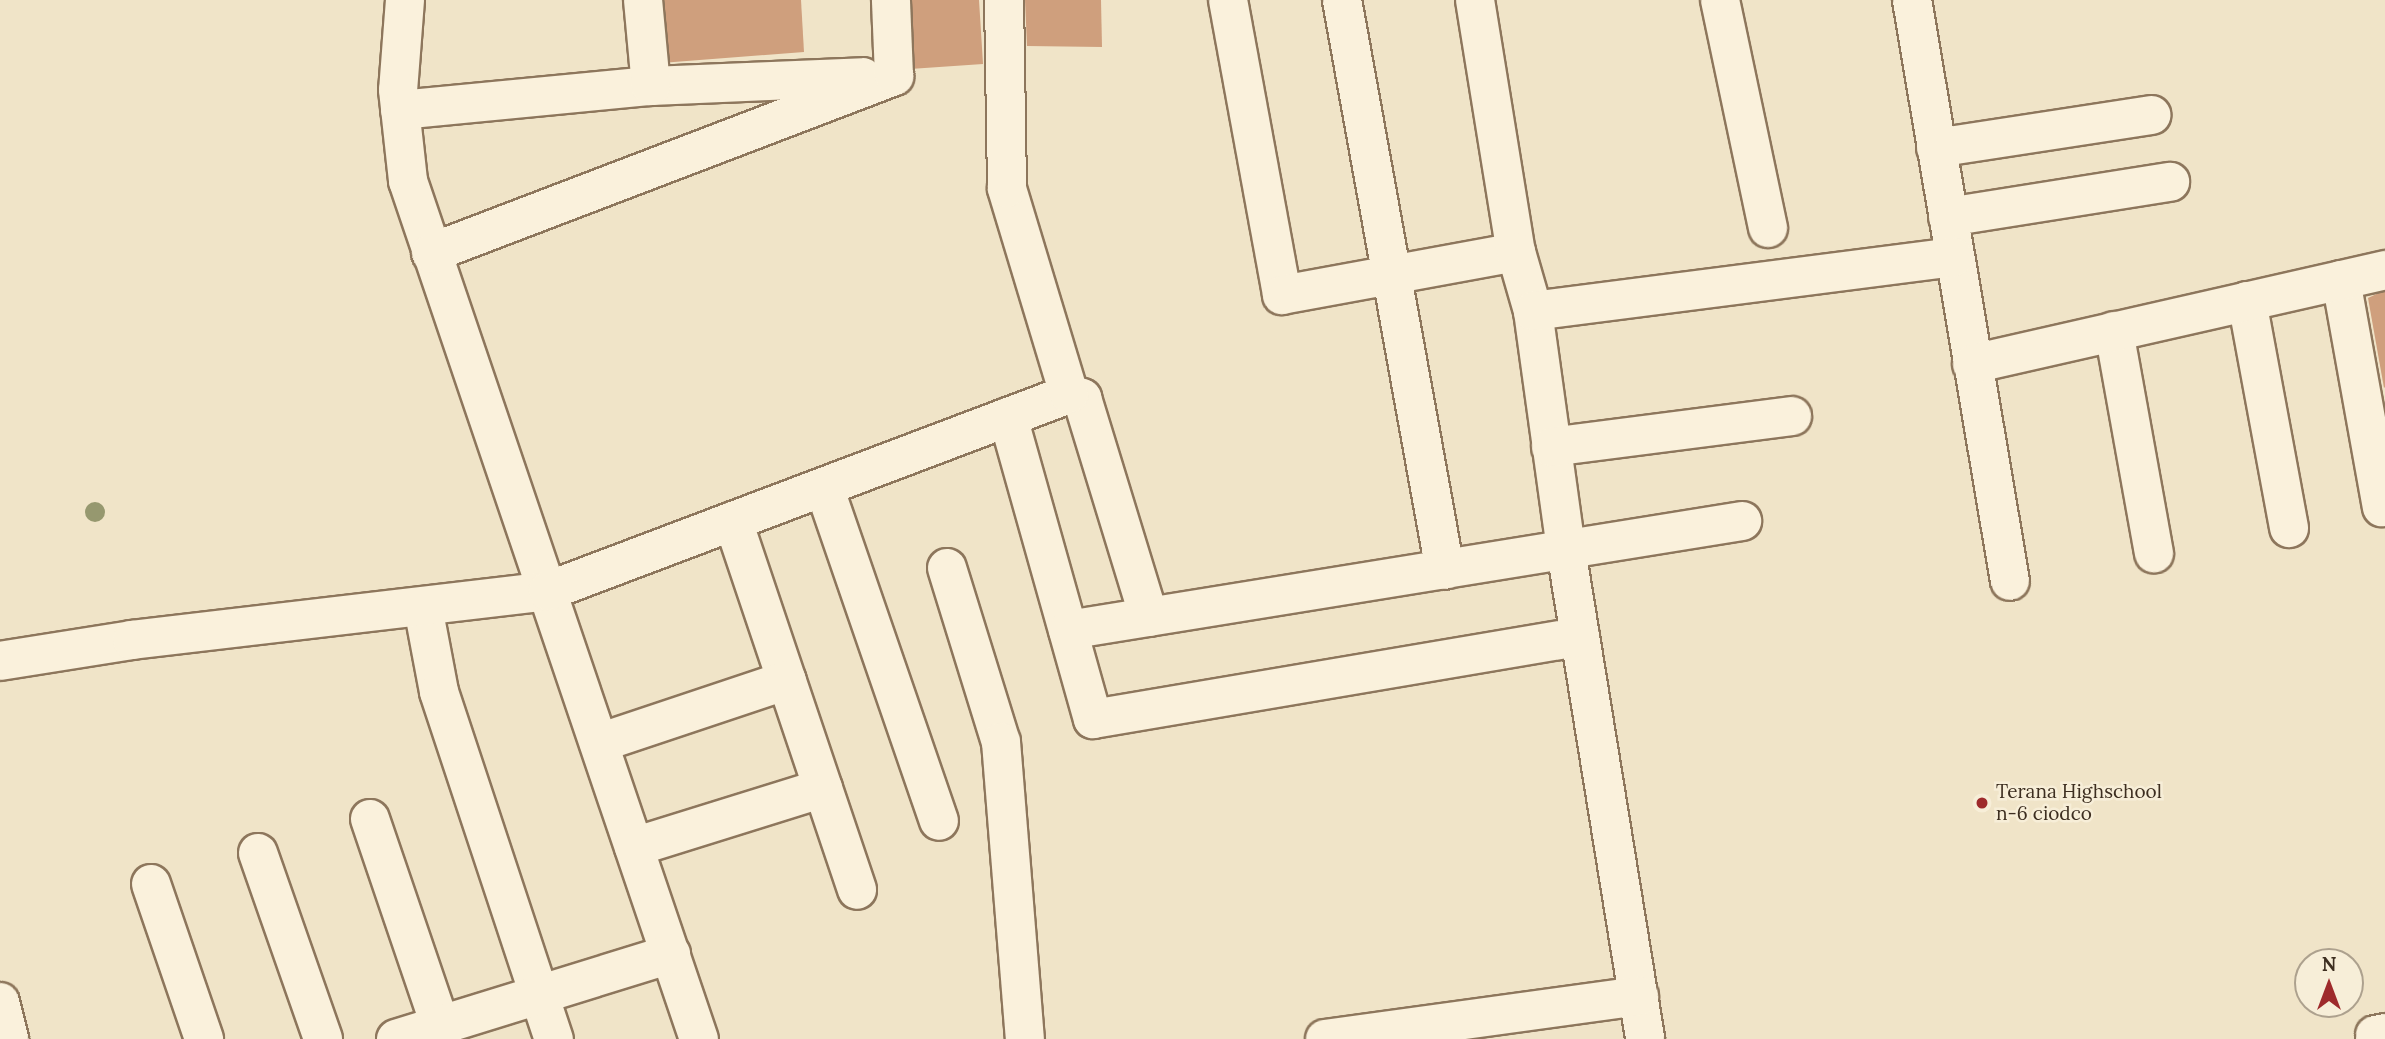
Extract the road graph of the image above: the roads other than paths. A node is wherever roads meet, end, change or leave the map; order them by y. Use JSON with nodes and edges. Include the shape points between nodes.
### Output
{"nodes":[{"id":1,"x":405,"y":0,"type":"edge"},
{"id":2,"x":643,"y":0,"type":"edge"},
{"id":3,"x":891,"y":0,"type":"edge"},
{"id":4,"x":1004,"y":0,"type":"edge"},
{"id":5,"x":1228,"y":0,"type":"edge"},
{"id":6,"x":1342,"y":0,"type":"edge"},
{"id":7,"x":1475,"y":0,"type":"edge"},
{"id":8,"x":1720,"y":0,"type":"edge"},
{"id":9,"x":1912,"y":0,"type":"edge"},
{"id":10,"x":894,"y":75,"type":"junction"},
{"id":11,"x":651,"y":86,"type":"junction"},
{"id":12,"x":400,"y":110,"type":"junction"},
{"id":13,"x":2151,"y":116,"type":"dead end"},
{"id":14,"x":1936,"y":148,"type":"junction"},
{"id":15,"x":2170,"y":182,"type":"dead end"},
{"id":16,"x":1948,"y":217,"type":"junction"},
{"id":17,"x":1768,"y":228,"type":"dead end"},
{"id":18,"x":1517,"y":252,"type":"junction"},
{"id":19,"x":431,"y":253,"type":"junction"},
{"id":20,"x":1954,"y":257,"type":"junction"},
{"id":21,"x":2385,"y":270,"type":"edge"},
{"id":22,"x":1391,"y":275,"type":"junction"},
{"id":23,"x":2341,"y":279,"type":"junction"},
{"id":24,"x":2247,"y":301,"type":"junction"},
{"id":25,"x":1533,"y":311,"type":"junction"},
{"id":26,"x":2114,"y":331,"type":"junction"},
{"id":27,"x":1972,"y":364,"type":"junction"},
{"id":28,"x":1069,"y":394,"type":"junction"},
{"id":29,"x":1792,"y":416,"type":"dead end"},
{"id":30,"x":1008,"y":417,"type":"junction"},
{"id":31,"x":1552,"y":447,"type":"junction"},
{"id":32,"x":824,"y":486,"type":"junction"},
{"id":33,"x":2382,"y":507,"type":"dead end"},
{"id":34,"x":733,"y":521,"type":"junction"},
{"id":35,"x":1742,"y":521,"type":"dead end"},
{"id":36,"x":2289,"y":528,"type":"dead end"},
{"id":37,"x":1566,"y":550,"type":"junction"},
{"id":38,"x":2154,"y":553,"type":"dead end"},
{"id":39,"x":947,"y":568,"type":"dead end"},
{"id":40,"x":1445,"y":570,"type":"junction"},
{"id":41,"x":2010,"y":581,"type":"dead end"},
{"id":42,"x":548,"y":591,"type":"junction"},
{"id":43,"x":423,"y":607,"type":"junction"},
{"id":44,"x":1149,"y":617,"type":"junction"},
{"id":45,"x":1068,"y":630,"type":"junction"},
{"id":46,"x":1580,"y":638,"type":"junction"},
{"id":47,"x":0,"y":661,"type":"edge"},
{"id":48,"x":787,"y":680,"type":"junction"},
{"id":49,"x":599,"y":743,"type":"junction"},
{"id":50,"x":823,"y":788,"type":"junction"},
{"id":51,"x":370,"y":820,"type":"dead end"},
{"id":52,"x":939,"y":821,"type":"dead end"},
{"id":53,"x":634,"y":847,"type":"junction"},
{"id":54,"x":258,"y":853,"type":"dead end"},
{"id":55,"x":151,"y":884,"type":"dead end"},
{"id":56,"x":857,"y":890,"type":"dead end"},
{"id":57,"x":671,"y":954,"type":"junction"},
{"id":58,"x":540,"y":995,"type":"junction"},
{"id":59,"x":1639,"y":996,"type":"junction"},
{"id":60,"x":0,"y":1002,"type":"edge"},
{"id":61,"x":424,"y":1033,"type":"edge"},
{"id":62,"x":9,"y":1039,"type":"edge"},
{"id":63,"x":204,"y":1039,"type":"edge"},
{"id":64,"x":323,"y":1039,"type":"edge"},
{"id":65,"x":554,"y":1039,"type":"edge"},
{"id":66,"x":699,"y":1039,"type":"edge"},
{"id":67,"x":1024,"y":1039,"type":"edge"},
{"id":68,"x":1325,"y":1039,"type":"edge"},
{"id":69,"x":1645,"y":1039,"type":"edge"}],
"edges":[{"from":1,"to":12,"type":"street"},
{"from":2,"to":11,"type":"street"},
{"from":3,"to":10,"type":"street"},
{"from":4,"to":28,"type":"street","via":[[1007,188]]},
{"from":5,"to":22,"type":"street","via":[[1282,295]]},
{"from":6,"to":22,"type":"street"},
{"from":7,"to":18,"type":"street"},
{"from":8,"to":17,"type":"street"},
{"from":9,"to":14,"type":"street"},
{"from":10,"to":11,"type":"street"},
{"from":10,"to":19,"type":"street"},
{"from":11,"to":12,"type":"street"},
{"from":12,"to":19,"type":"street","via":[[408,180]]},
{"from":13,"to":14,"type":"street"},
{"from":14,"to":16,"type":"street"},
{"from":15,"to":16,"type":"street"},
{"from":16,"to":20,"type":"street"},
{"from":18,"to":22,"type":"street"},
{"from":18,"to":25,"type":"street"},
{"from":19,"to":42,"type":"street"},
{"from":20,"to":25,"type":"street"},
{"from":20,"to":27,"type":"street"},
{"from":21,"to":23,"type":"street"},
{"from":22,"to":40,"type":"street"},
{"from":23,"to":24,"type":"street"},
{"from":23,"to":33,"type":"street"},
{"from":24,"to":26,"type":"street"},
{"from":24,"to":36,"type":"street"},
{"from":25,"to":31,"type":"street"},
{"from":26,"to":27,"type":"street"},
{"from":26,"to":38,"type":"street"},
{"from":27,"to":41,"type":"street"},
{"from":28,"to":30,"type":"street"},
{"from":28,"to":44,"type":"street","via":[[1082,398]]},
{"from":29,"to":31,"type":"street"},
{"from":30,"to":32,"type":"street"},
{"from":30,"to":45,"type":"street"},
{"from":31,"to":37,"type":"street"},
{"from":32,"to":34,"type":"street"},
{"from":32,"to":52,"type":"street"},
{"from":34,"to":42,"type":"street"},
{"from":34,"to":48,"type":"street"},
{"from":35,"to":37,"type":"street"},
{"from":37,"to":40,"type":"street"},
{"from":37,"to":46,"type":"street"},
{"from":39,"to":67,"type":"street","via":[[1001,742]]},
{"from":40,"to":44,"type":"street"},
{"from":42,"to":43,"type":"street"},
{"from":42,"to":49,"type":"street"},
{"from":43,"to":47,"type":"street","via":[[132,640]]},
{"from":43,"to":58,"type":"street","via":[[439,692]]},
{"from":44,"to":45,"type":"street"},
{"from":45,"to":46,"type":"street","via":[[1093,719]]},
{"from":46,"to":59,"type":"street"},
{"from":48,"to":49,"type":"street"},
{"from":48,"to":50,"type":"street"},
{"from":49,"to":53,"type":"street"},
{"from":50,"to":53,"type":"street"},
{"from":50,"to":56,"type":"street"},
{"from":51,"to":61,"type":"street"},
{"from":53,"to":57,"type":"street"},
{"from":54,"to":64,"type":"street"},
{"from":55,"to":63,"type":"street"},
{"from":57,"to":58,"type":"street"},
{"from":57,"to":66,"type":"street"},
{"from":58,"to":61,"type":"street"},
{"from":58,"to":65,"type":"street"},
{"from":59,"to":68,"type":"street"},
{"from":59,"to":69,"type":"street"},
{"from":60,"to":62,"type":"street"}]}
